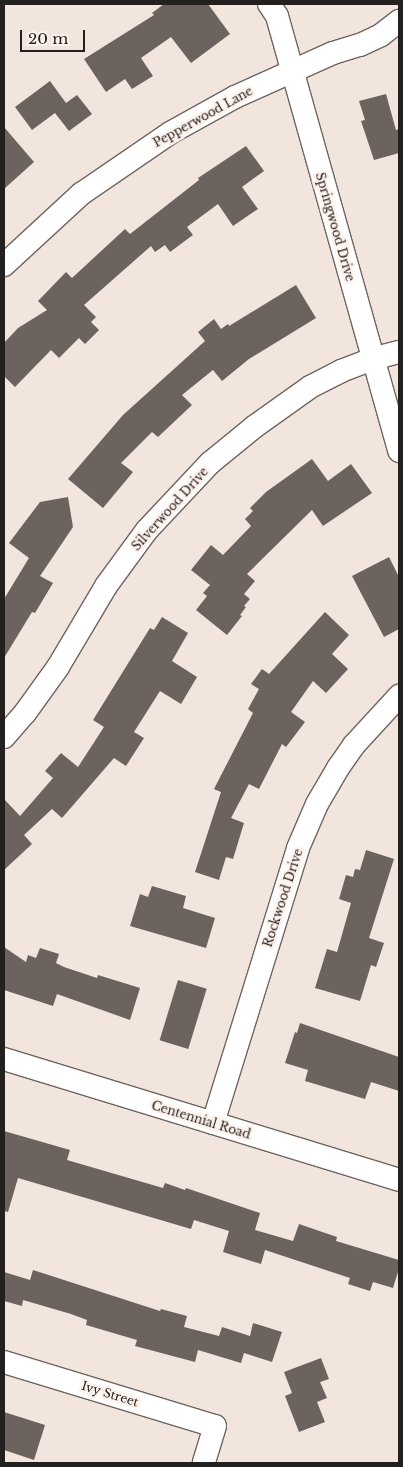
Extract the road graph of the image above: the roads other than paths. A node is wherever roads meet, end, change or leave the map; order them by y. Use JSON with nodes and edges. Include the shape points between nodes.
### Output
{"nodes":[{"id":1,"x":270,"y":4,"type":"edge"},
{"id":2,"x":399,"y":21,"type":"edge"},
{"id":3,"x":292,"y":72,"type":"junction"},
{"id":4,"x":4,"y":265,"type":"edge"},
{"id":5,"x":399,"y":352,"type":"edge"},
{"id":6,"x":372,"y":359,"type":"junction"},
{"id":7,"x":399,"y":451,"type":"edge"},
{"id":8,"x":399,"y":696,"type":"edge"},
{"id":9,"x":4,"y":737,"type":"edge"},
{"id":10,"x":4,"y":1059,"type":"edge"},
{"id":11,"x":213,"y":1123,"type":"junction"},
{"id":12,"x":399,"y":1180,"type":"edge"},
{"id":13,"x":4,"y":1362,"type":"edge"},
{"id":14,"x":204,"y":1463,"type":"edge"}],
"edges":[{"from":1,"to":3,"type":"street","name":"Springwood Drive","via":[[277,16]]},
{"from":2,"to":3,"type":"street","name":"Pepperwood Lane","via":[[381,35]]},
{"from":3,"to":4,"type":"street","name":"Pepperwood Lane","via":[[235,97],[170,133],[81,194]]},
{"from":3,"to":6,"type":"street","name":"Springwood Drive"},
{"from":5,"to":6,"type":"street","name":"Silverwood Drive"},
{"from":6,"to":7,"type":"street","name":"Springwood Drive"},
{"from":6,"to":9,"type":"street","name":"Silverwood Drive","via":[[310,387],[254,427],[186,488],[147,530],[106,586],[58,667]]},
{"from":8,"to":11,"type":"street","name":"Rockwood Drive","via":[[354,745],[317,804],[298,848]]},
{"from":10,"to":11,"type":"street","name":"Centennial Road"},
{"from":11,"to":12,"type":"street","name":"Centennial Road"},
{"from":13,"to":14,"type":"street","name":"Ivy Street","via":[[216,1426]]}]}
